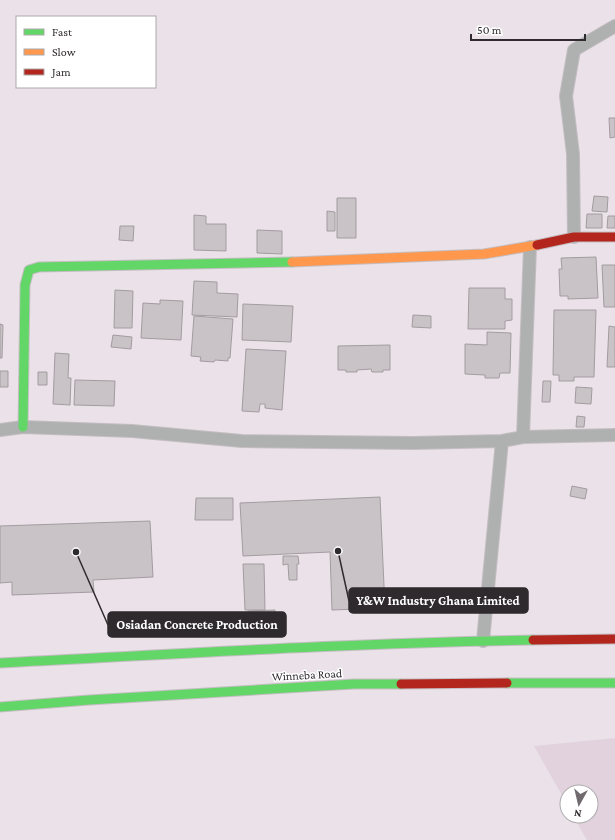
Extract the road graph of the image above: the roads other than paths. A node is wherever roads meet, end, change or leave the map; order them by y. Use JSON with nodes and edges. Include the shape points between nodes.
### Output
{"nodes":[{"id":1,"x":615,"y":26,"type":"edge"},
{"id":2,"x":615,"y":237,"type":"edge"},
{"id":3,"x":574,"y":238,"type":"junction"},
{"id":4,"x":530,"y":247,"type":"junction"},
{"id":5,"x":23,"y":427,"type":"junction"},
{"id":6,"x":0,"y":430,"type":"edge"},
{"id":7,"x":615,"y":435,"type":"edge"},
{"id":8,"x":523,"y":437,"type":"junction"},
{"id":9,"x":502,"y":441,"type":"junction"},
{"id":10,"x":615,"y":639,"type":"edge"},
{"id":11,"x":483,"y":641,"type":"junction"},
{"id":12,"x":0,"y":663,"type":"edge"},
{"id":13,"x":615,"y":683,"type":"edge"},
{"id":14,"x":0,"y":707,"type":"edge"}],
"edges":[{"from":1,"to":3,"type":"street","via":[[574,50],[566,96],[573,154]]},
{"from":2,"to":3,"type":"main road"},
{"from":3,"to":4,"type":"main road"},
{"from":4,"to":5,"type":"main road","via":[[476,254],[289,262],[39,267],[29,270],[25,285]]},
{"from":4,"to":8,"type":"street"},
{"from":5,"to":6,"type":"street"},
{"from":5,"to":9,"type":"street","via":[[132,431],[242,441]]},
{"from":7,"to":8,"type":"street"},
{"from":8,"to":9,"type":"street"},
{"from":9,"to":11,"type":"street"},
{"from":10,"to":11,"type":"main road"},
{"from":11,"to":12,"type":"main road"},
{"from":13,"to":14,"type":"main road","name":"Winneba Road","via":[[354,684]]}]}
